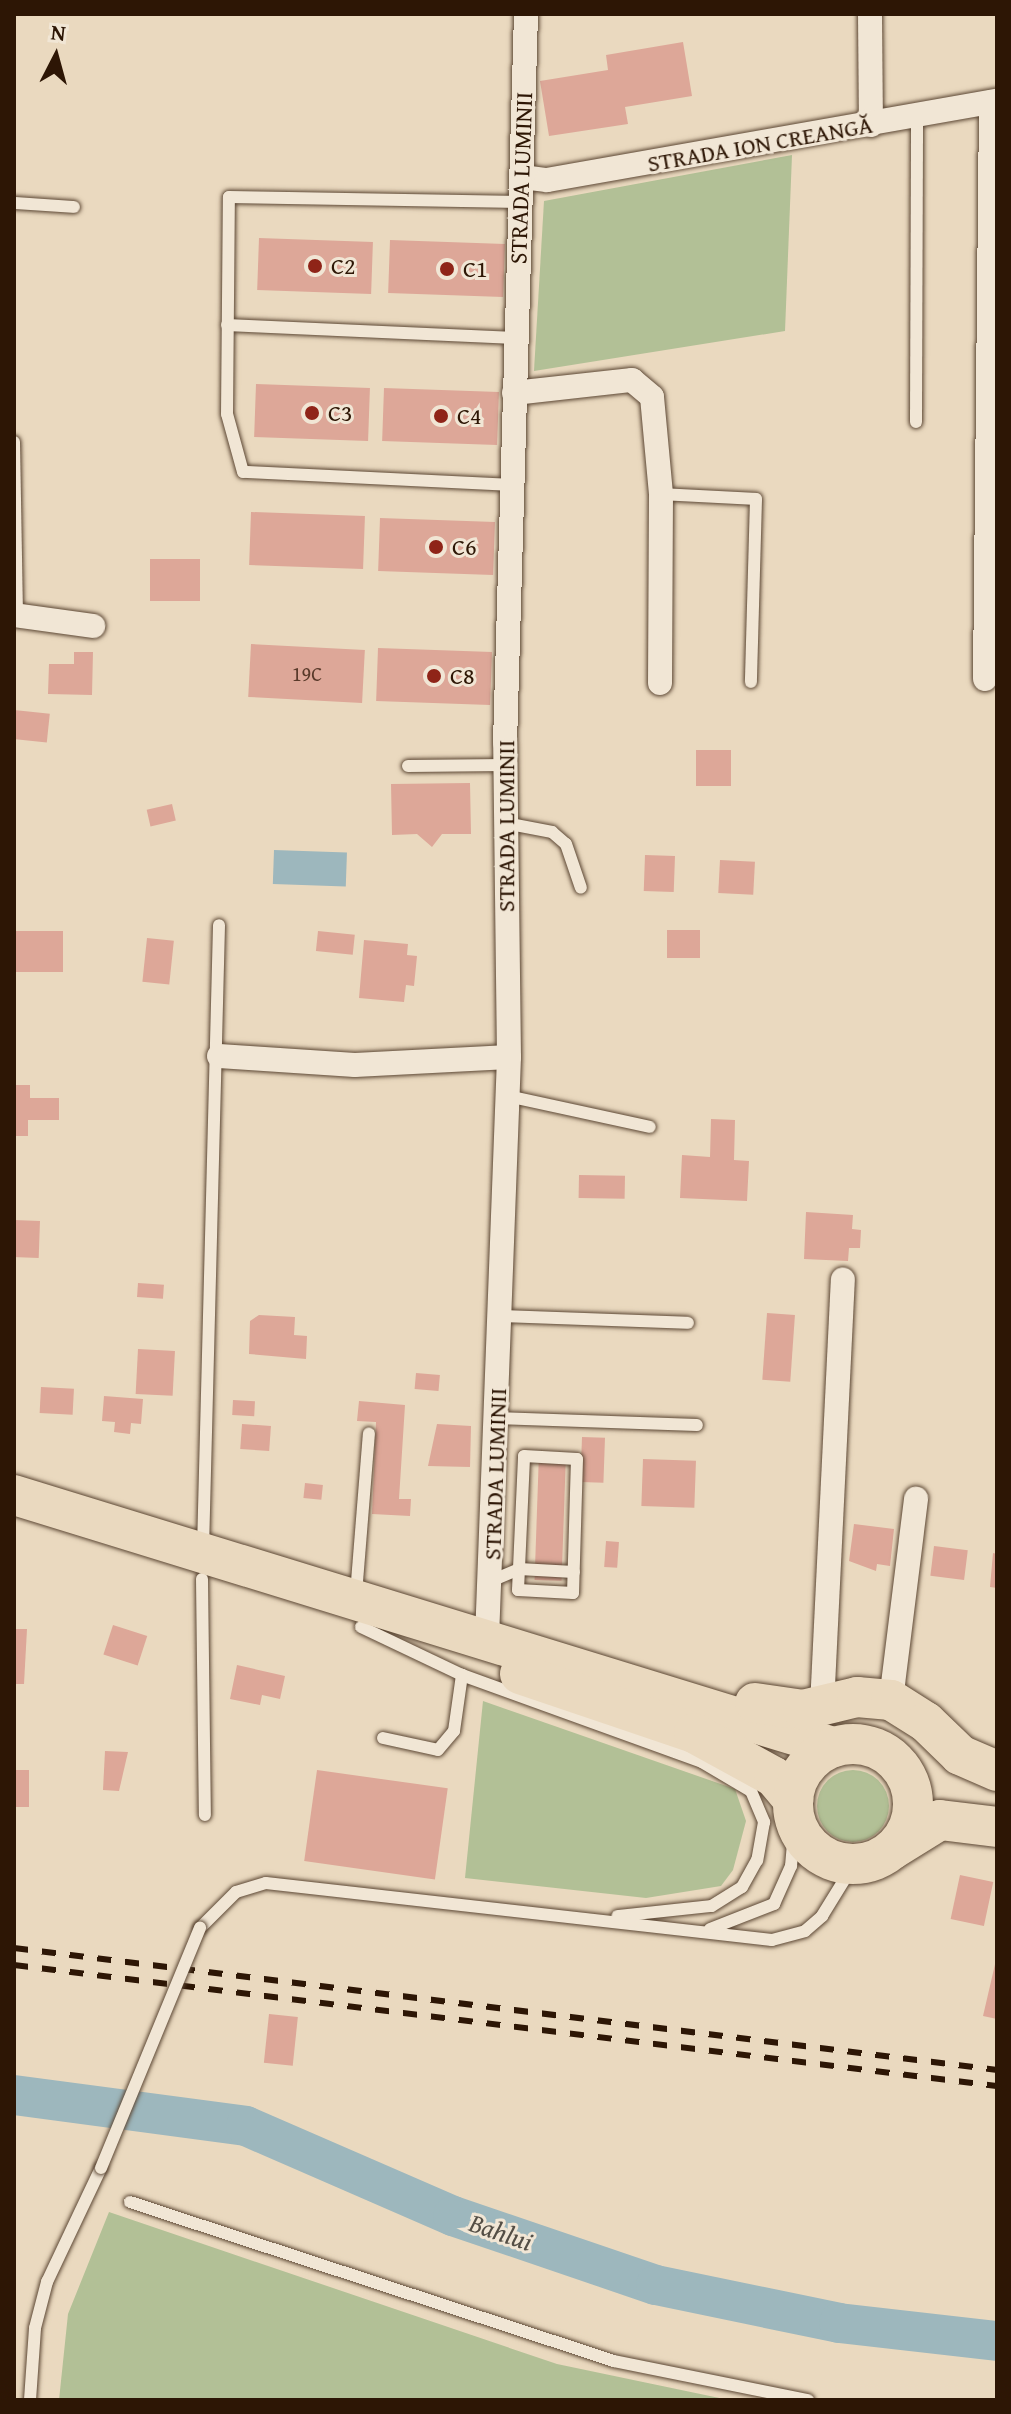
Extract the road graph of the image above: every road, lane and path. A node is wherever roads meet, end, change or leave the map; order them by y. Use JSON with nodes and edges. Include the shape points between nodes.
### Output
{"nodes":[{"id":1,"x":526,"y":14,"type":"edge"},
{"id":2,"x":870,"y":14,"type":"edge"},
{"id":3,"x":994,"y":101,"type":"edge"},
{"id":4,"x":917,"y":115,"type":"junction"},
{"id":5,"x":871,"y":125,"type":"junction"},
{"id":6,"x":522,"y":177,"type":"junction"},
{"id":7,"x":521,"y":202,"type":"junction"},
{"id":8,"x":14,"y":203,"type":"edge"},
{"id":9,"x":74,"y":207,"type":"dead end"},
{"id":10,"x":227,"y":325,"type":"junction"},
{"id":11,"x":515,"y":338,"type":"junction"},
{"id":12,"x":514,"y":393,"type":"junction"},
{"id":13,"x":916,"y":422,"type":"dead end"},
{"id":14,"x":14,"y":442,"type":"edge"},
{"id":15,"x":993,"y":475,"type":"edge"},
{"id":16,"x":512,"y":485,"type":"junction"},
{"id":17,"x":661,"y":494,"type":"junction"},
{"id":18,"x":16,"y":615,"type":"edge"},
{"id":19,"x":93,"y":626,"type":"dead end"},
{"id":20,"x":985,"y":679,"type":"dead end"},
{"id":21,"x":751,"y":682,"type":"dead end"},
{"id":22,"x":660,"y":683,"type":"dead end"},
{"id":23,"x":505,"y":765,"type":"junction"},
{"id":24,"x":408,"y":766,"type":"dead end"},
{"id":25,"x":505,"y":823,"type":"junction"},
{"id":26,"x":581,"y":888,"type":"dead end"},
{"id":27,"x":219,"y":925,"type":"dead end"},
{"id":28,"x":219,"y":1056,"type":"junction"},
{"id":29,"x":509,"y":1057,"type":"junction"},
{"id":30,"x":507,"y":1096,"type":"junction"},
{"id":31,"x":650,"y":1127,"type":"dead end"},
{"id":32,"x":843,"y":1280,"type":"dead end"},
{"id":33,"x":501,"y":1316,"type":"junction"},
{"id":34,"x":688,"y":1323,"type":"dead end"},
{"id":35,"x":496,"y":1418,"type":"junction"},
{"id":36,"x":697,"y":1425,"type":"dead end"},
{"id":37,"x":369,"y":1434,"type":"dead end"},
{"id":38,"x":14,"y":1495,"type":"edge"},
{"id":39,"x":916,"y":1499,"type":"dead end"},
{"id":40,"x":14,"y":1522,"type":"edge"},
{"id":41,"x":203,"y":1565,"type":"junction"},
{"id":42,"x":519,"y":1569,"type":"junction"},
{"id":43,"x":574,"y":1572,"type":"junction"},
{"id":44,"x":491,"y":1581,"type":"junction"},
{"id":45,"x":358,"y":1612,"type":"junction"},
{"id":46,"x":487,"y":1638,"type":"junction"},
{"id":47,"x":608,"y":1673,"type":"junction"},
{"id":48,"x":462,"y":1675,"type":"junction"},
{"id":49,"x":891,"y":1700,"type":"junction"},
{"id":50,"x":822,"y":1706,"type":"junction"},
{"id":51,"x":383,"y":1738,"type":"dead end"},
{"id":52,"x":833,"y":1747,"type":"junction"},
{"id":53,"x":901,"y":1768,"type":"junction"},
{"id":54,"x":997,"y":1771,"type":"edge"},
{"id":55,"x":997,"y":1792,"type":"edge"},
{"id":56,"x":794,"y":1810,"type":"junction"},
{"id":57,"x":205,"y":1815,"type":"dead end"},
{"id":58,"x":997,"y":1827,"type":"edge"},
{"id":59,"x":893,"y":1849,"type":"junction"},
{"id":60,"x":854,"y":1864,"type":"junction"},
{"id":61,"x":591,"y":1919,"type":"junction"},
{"id":62,"x":707,"y":1930,"type":"junction"},
{"id":63,"x":130,"y":2202,"type":"dead end"},
{"id":64,"x":765,"y":2395,"type":"edge"},
{"id":65,"x":30,"y":2400,"type":"edge"},
{"id":66,"x":808,"y":2400,"type":"edge"}],
"edges":[{"from":1,"to":6,"type":"street","name":"STRADA LUMINII"},
{"from":2,"to":5,"type":"street"},
{"from":3,"to":4,"type":"street","name":"STRADA ION CREANGĂ"},
{"from":3,"to":15,"type":"street"},
{"from":4,"to":5,"type":"street","name":"STRADA ION CREANGĂ"},
{"from":4,"to":13,"type":"lane"},
{"from":5,"to":6,"type":"street","name":"STRADA ION CREANGĂ","via":[[547,180]]},
{"from":6,"to":7,"type":"street","name":"STRADA LUMINII"},
{"from":7,"to":10,"type":"lane","via":[[229,197]]},
{"from":7,"to":11,"type":"street","name":"STRADA LUMINII"},
{"from":8,"to":9,"type":"lane"},
{"from":10,"to":11,"type":"lane"},
{"from":10,"to":16,"type":"lane","via":[[227,414],[243,472]]},
{"from":11,"to":12,"type":"street","name":"STRADA LUMINII"},
{"from":12,"to":16,"type":"street","name":"STRADA LUMINII"},
{"from":12,"to":17,"type":"street","via":[[632,380],[652,397]]},
{"from":14,"to":18,"type":"lane"},
{"from":15,"to":20,"type":"street"},
{"from":16,"to":23,"type":"street","name":"STRADA LUMINII"},
{"from":17,"to":21,"type":"lane","via":[[756,499]]},
{"from":17,"to":22,"type":"street"},
{"from":18,"to":19,"type":"street"},
{"from":23,"to":24,"type":"lane"},
{"from":23,"to":25,"type":"street","name":"STRADA LUMINII"},
{"from":25,"to":26,"type":"lane","via":[[552,832],[566,844]]},
{"from":25,"to":29,"type":"street","name":"STRADA LUMINII"},
{"from":27,"to":28,"type":"lane"},
{"from":28,"to":29,"type":"street","via":[[355,1065]]},
{"from":28,"to":41,"type":"lane"},
{"from":29,"to":30,"type":"street","name":"STRADA LUMINII"},
{"from":30,"to":31,"type":"lane"},
{"from":30,"to":33,"type":"street","name":"STRADA LUMINII"},
{"from":32,"to":50,"type":"street"},
{"from":33,"to":34,"type":"lane"},
{"from":33,"to":35,"type":"street","name":"STRADA LUMINII"},
{"from":35,"to":36,"type":"lane"},
{"from":35,"to":44,"type":"street","name":"STRADA LUMINII"},
{"from":37,"to":45,"type":"lane"},
{"from":38,"to":41,"type":"highway"},
{"from":39,"to":49,"type":"street"},
{"from":40,"to":41,"type":"highway"},
{"from":41,"to":45,"type":"highway"},
{"from":41,"to":57,"type":"lane"},
{"from":42,"to":43,"type":"lane"},
{"from":42,"to":43,"type":"lane","via":[[518,1590],[573,1593]]},
{"from":42,"to":43,"type":"lane","via":[[524,1456],[577,1459]]},
{"from":42,"to":44,"type":"lane"},
{"from":44,"to":46,"type":"street","name":"STRADA LUMINII"},
{"from":45,"to":46,"type":"highway"},
{"from":45,"to":48,"type":"lane"},
{"from":45,"to":56,"type":"highway","via":[[694,1733],[774,1777]]},
{"from":46,"to":47,"type":"highway"},
{"from":47,"to":50,"type":"highway","via":[[779,1707]]},
{"from":47,"to":52,"type":"highway"},
{"from":48,"to":51,"type":"lane","via":[[454,1731],[438,1750]]},
{"from":48,"to":61,"type":"lane","via":[[702,1762],[751,1791],[764,1822],[757,1860],[742,1887],[711,1906]]},
{"from":49,"to":50,"type":"highway","via":[[857,1697]]},
{"from":49,"to":54,"type":"highway","via":[[926,1722],[960,1755]]},
{"from":52,"to":53,"type":"highway","via":[[878,1749]]},
{"from":52,"to":56,"type":"highway","via":[[802,1772]]},
{"from":53,"to":55,"type":"highway"},
{"from":53,"to":59,"type":"highway","via":[[913,1810]]},
{"from":56,"to":60,"type":"highway","via":[[817,1853]]},
{"from":56,"to":62,"type":"lane","via":[[791,1866],[774,1904]]},
{"from":58,"to":59,"type":"highway","via":[[940,1820]]},
{"from":59,"to":60,"type":"highway"},
{"from":60,"to":62,"type":"lane","via":[[822,1916],[805,1931],[772,1940]]},
{"from":61,"to":62,"type":"lane"},
{"from":61,"to":65,"type":"lane","bridge":true,"via":[[266,1883],[236,1892],[200,1928],[101,2168],[47,2282],[35,2328]]},
{"from":63,"to":64,"type":"lane","via":[[538,2338]]},
{"from":64,"to":66,"type":"lane"}]}
